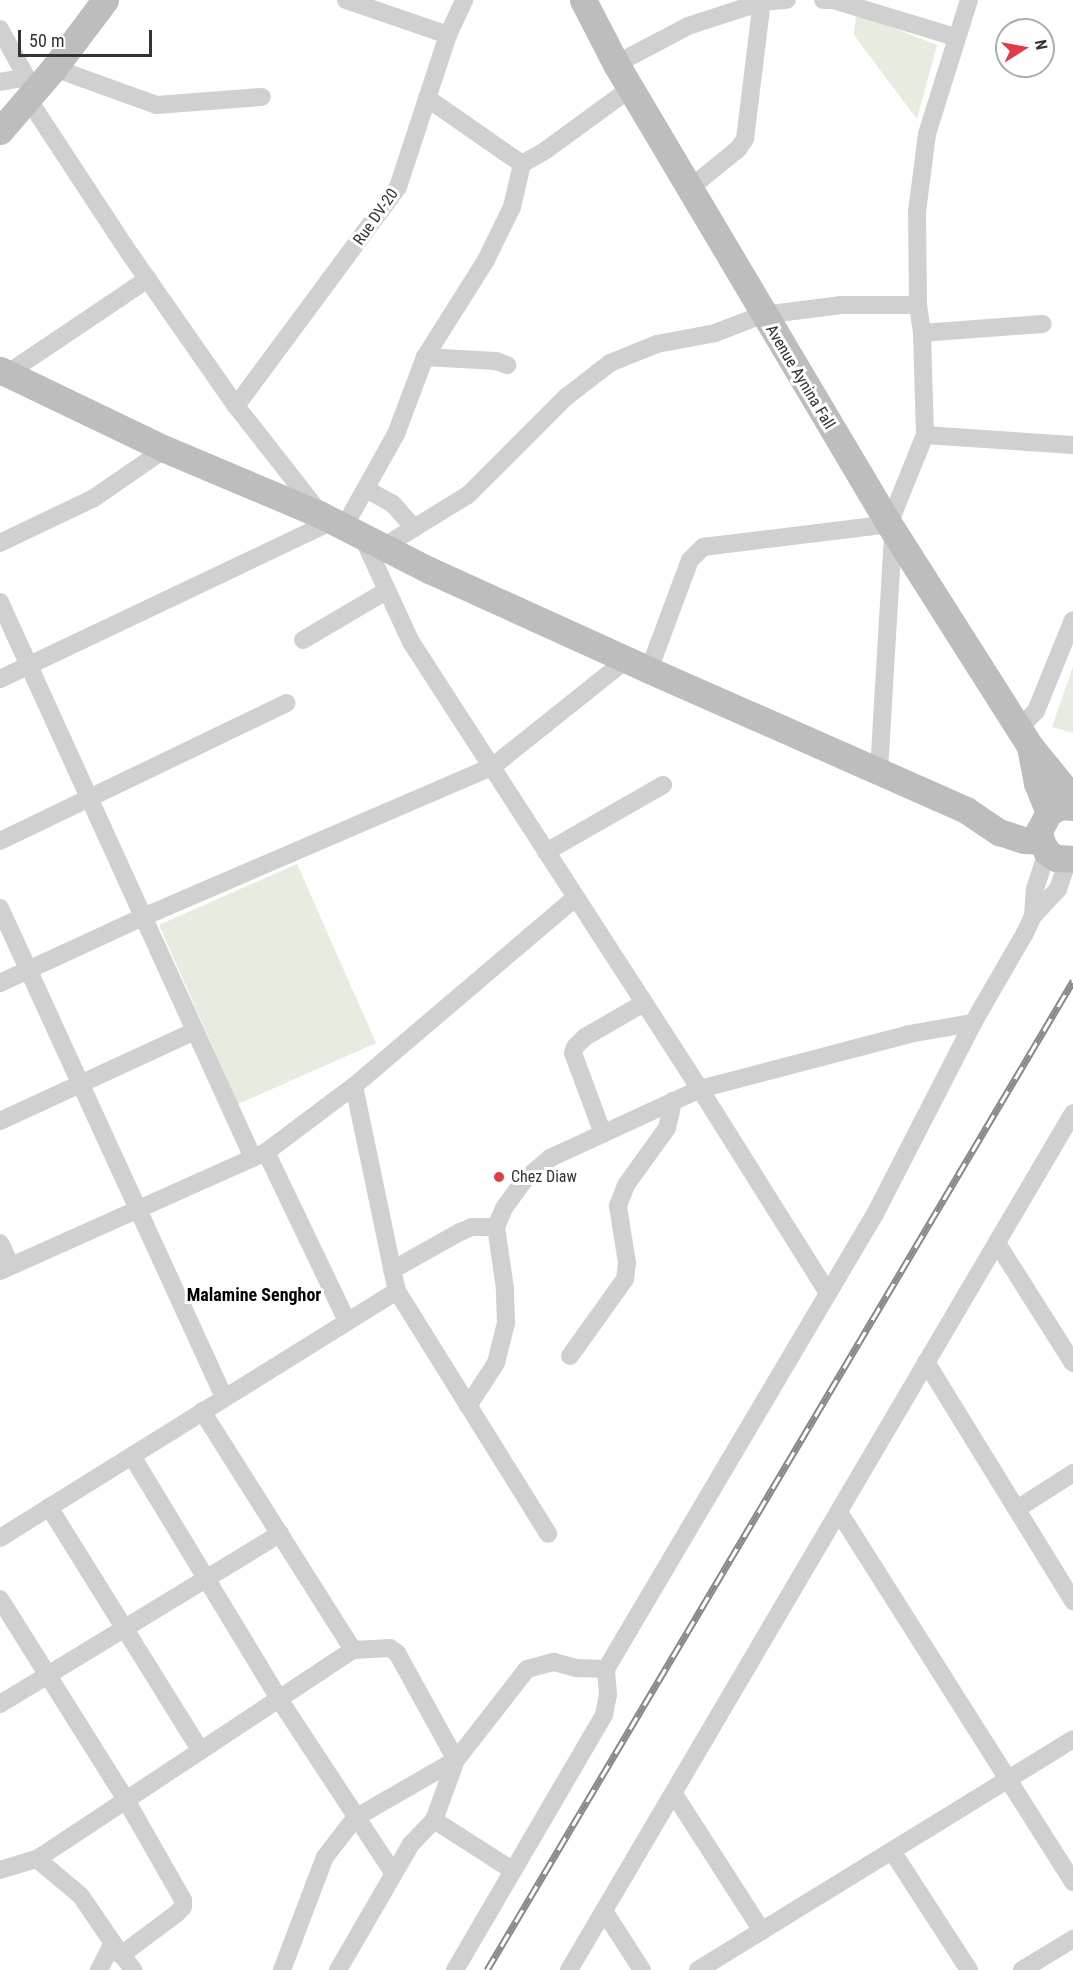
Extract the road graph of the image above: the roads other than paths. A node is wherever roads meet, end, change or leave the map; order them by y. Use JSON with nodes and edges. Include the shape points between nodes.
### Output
{"nodes":[{"id":1,"x":105,"y":0,"type":"edge"},
{"id":2,"x":346,"y":0,"type":"edge"},
{"id":3,"x":464,"y":0,"type":"edge"},
{"id":4,"x":583,"y":0,"type":"edge"},
{"id":5,"x":787,"y":0,"type":"edge"},
{"id":6,"x":823,"y":0,"type":"edge"},
{"id":7,"x":969,"y":0,"type":"edge"},
{"id":8,"x":762,"y":1,"type":"edge"},
{"id":9,"x":0,"y":29,"type":"edge"},
{"id":10,"x":448,"y":35,"type":"junction"},
{"id":11,"x":955,"y":37,"type":"junction"},
{"id":12,"x":616,"y":64,"type":"junction"},
{"id":13,"x":54,"y":68,"type":"junction"},
{"id":14,"x":0,"y":82,"type":"edge"},
{"id":15,"x":630,"y":88,"type":"junction"},
{"id":16,"x":30,"y":89,"type":"junction"},
{"id":17,"x":262,"y":97,"type":"dead end"},
{"id":18,"x":427,"y":98,"type":"junction"},
{"id":19,"x":0,"y":131,"type":"edge"},
{"id":20,"x":522,"y":164,"type":"junction"},
{"id":21,"x":690,"y":188,"type":"junction"},
{"id":22,"x":148,"y":279,"type":"junction"},
{"id":23,"x":918,"y":305,"type":"junction"},
{"id":24,"x":762,"y":315,"type":"junction"},
{"id":25,"x":1043,"y":324,"type":"dead end"},
{"id":26,"x":922,"y":333,"type":"junction"},
{"id":27,"x":425,"y":357,"type":"junction"},
{"id":28,"x":507,"y":365,"type":"dead end"},
{"id":29,"x":3,"y":374,"type":"edge"},
{"id":30,"x":236,"y":406,"type":"junction"},
{"id":31,"x":925,"y":435,"type":"junction"},
{"id":32,"x":1073,"y":446,"type":"edge"},
{"id":33,"x":165,"y":448,"type":"junction"},
{"id":34,"x":366,"y":489,"type":"junction"},
{"id":35,"x":414,"y":528,"type":"junction"},
{"id":36,"x":891,"y":528,"type":"junction"},
{"id":37,"x":349,"y":529,"type":"junction"},
{"id":38,"x":0,"y":543,"type":"edge"},
{"id":39,"x":386,"y":591,"type":"junction"},
{"id":40,"x":0,"y":602,"type":"edge"},
{"id":41,"x":1073,"y":620,"type":"edge"},
{"id":42,"x":303,"y":640,"type":"dead end"},
{"id":43,"x":29,"y":665,"type":"junction"},
{"id":44,"x":638,"y":665,"type":"junction"},
{"id":45,"x":0,"y":679,"type":"edge"},
{"id":46,"x":286,"y":703,"type":"dead end"},
{"id":47,"x":1024,"y":737,"type":"junction"},
{"id":48,"x":492,"y":766,"type":"junction"},
{"id":49,"x":879,"y":771,"type":"junction"},
{"id":50,"x":663,"y":785,"type":"dead end"},
{"id":51,"x":90,"y":800,"type":"junction"},
{"id":52,"x":1058,"y":832,"type":"edge"},
{"id":53,"x":0,"y":841,"type":"edge"},
{"id":54,"x":546,"y":852,"type":"junction"},
{"id":55,"x":576,"y":898,"type":"junction"},
{"id":56,"x":0,"y":908,"type":"edge"},
{"id":57,"x":143,"y":917,"type":"junction"},
{"id":58,"x":28,"y":970,"type":"junction"},
{"id":59,"x":0,"y":983,"type":"edge"},
{"id":60,"x":644,"y":1003,"type":"junction"},
{"id":61,"x":973,"y":1023,"type":"junction"},
{"id":62,"x":195,"y":1031,"type":"junction"},
{"id":63,"x":81,"y":1084,"type":"junction"},
{"id":64,"x":354,"y":1086,"type":"junction"},
{"id":65,"x":700,"y":1089,"type":"junction"},
{"id":66,"x":673,"y":1101,"type":"junction"},
{"id":67,"x":1073,"y":1113,"type":"edge"},
{"id":68,"x":0,"y":1120,"type":"edge"},
{"id":69,"x":603,"y":1134,"type":"junction"},
{"id":70,"x":259,"y":1155,"type":"junction"},
{"id":71,"x":138,"y":1209,"type":"junction"},
{"id":72,"x":496,"y":1227,"type":"junction"},
{"id":73,"x":0,"y":1243,"type":"edge"},
{"id":74,"x":997,"y":1243,"type":"junction"},
{"id":75,"x":5,"y":1269,"type":"edge"},
{"id":76,"x":392,"y":1270,"type":"junction"},
{"id":77,"x":397,"y":1291,"type":"junction"},
{"id":78,"x":828,"y":1293,"type":"junction"},
{"id":79,"x":347,"y":1321,"type":"junction"},
{"id":80,"x":570,"y":1356,"type":"dead end"},
{"id":81,"x":926,"y":1362,"type":"junction"},
{"id":82,"x":1073,"y":1363,"type":"edge"},
{"id":83,"x":224,"y":1397,"type":"junction"},
{"id":84,"x":468,"y":1406,"type":"junction"},
{"id":85,"x":202,"y":1411,"type":"junction"},
{"id":86,"x":132,"y":1456,"type":"junction"},
{"id":87,"x":1073,"y":1473,"type":"edge"},
{"id":88,"x":50,"y":1507,"type":"junction"},
{"id":89,"x":1017,"y":1509,"type":"junction"},
{"id":90,"x":839,"y":1512,"type":"junction"},
{"id":91,"x":280,"y":1534,"type":"junction"},
{"id":92,"x":548,"y":1534,"type":"dead end"},
{"id":93,"x":0,"y":1538,"type":"edge"},
{"id":94,"x":206,"y":1579,"type":"junction"},
{"id":95,"x":0,"y":1599,"type":"edge"},
{"id":96,"x":1073,"y":1601,"type":"edge"},
{"id":97,"x":125,"y":1628,"type":"junction"},
{"id":98,"x":353,"y":1650,"type":"junction"},
{"id":99,"x":606,"y":1669,"type":"junction"},
{"id":100,"x":48,"y":1675,"type":"junction"},
{"id":101,"x":279,"y":1699,"type":"junction"},
{"id":102,"x":0,"y":1704,"type":"edge"},
{"id":103,"x":1073,"y":1739,"type":"edge"},
{"id":104,"x":201,"y":1751,"type":"junction"},
{"id":105,"x":456,"y":1760,"type":"junction"},
{"id":106,"x":1008,"y":1779,"type":"junction"},
{"id":107,"x":674,"y":1794,"type":"junction"},
{"id":108,"x":126,"y":1800,"type":"junction"},
{"id":109,"x":355,"y":1818,"type":"junction"},
{"id":110,"x":434,"y":1820,"type":"junction"},
{"id":111,"x":892,"y":1851,"type":"junction"},
{"id":112,"x":37,"y":1859,"type":"junction"},
{"id":113,"x":0,"y":1870,"type":"edge"},
{"id":114,"x":512,"y":1870,"type":"junction"},
{"id":115,"x":394,"y":1874,"type":"junction"},
{"id":116,"x":1073,"y":1882,"type":"edge"},
{"id":117,"x":604,"y":1911,"type":"junction"},
{"id":118,"x":762,"y":1930,"type":"junction"},
{"id":119,"x":1073,"y":1939,"type":"edge"},
{"id":120,"x":117,"y":1949,"type":"junction"},
{"id":121,"x":99,"y":1970,"type":"edge"},
{"id":122,"x":133,"y":1970,"type":"edge"},
{"id":123,"x":282,"y":1970,"type":"edge"},
{"id":124,"x":338,"y":1970,"type":"edge"},
{"id":125,"x":455,"y":1970,"type":"edge"},
{"id":126,"x":569,"y":1970,"type":"edge"},
{"id":127,"x":642,"y":1970,"type":"edge"},
{"id":128,"x":698,"y":1970,"type":"edge"},
{"id":129,"x":969,"y":1970,"type":"edge"},
{"id":130,"x":1022,"y":1970,"type":"edge"}],
"edges":[{"from":1,"to":13,"type":"street"},
{"from":2,"to":10,"type":"street"},
{"from":3,"to":10,"type":"street","name":"Rue DV-20"},
{"from":4,"to":12,"type":"street","name":"Avenue Aynina Fall"},
{"from":5,"to":8,"type":"street"},
{"from":6,"to":11,"type":"street"},
{"from":7,"to":11,"type":"street"},
{"from":8,"to":12,"type":"street","via":[[688,26]]},
{"from":8,"to":21,"type":"street","via":[[745,139]]},
{"from":9,"to":16,"type":"street"},
{"from":10,"to":18,"type":"street","name":"Rue DV-20"},
{"from":11,"to":23,"type":"street","via":[[927,134],[917,212]]},
{"from":12,"to":15,"type":"street","name":"Avenue Aynina Fall"},
{"from":13,"to":16,"type":"street"},
{"from":13,"to":17,"type":"street","via":[[157,105]]},
{"from":14,"to":16,"type":"street"},
{"from":15,"to":20,"type":"street"},
{"from":15,"to":21,"type":"street","name":"Avenue Aynina Fall"},
{"from":16,"to":19,"type":"street"},
{"from":16,"to":22,"type":"street"},
{"from":18,"to":20,"type":"street"},
{"from":18,"to":30,"type":"street","name":"Rue DV-20","via":[[398,187]]},
{"from":20,"to":27,"type":"street","via":[[512,207],[486,260]]},
{"from":21,"to":24,"type":"street","name":"Avenue Aynina Fall"},
{"from":22,"to":29,"type":"street"},
{"from":22,"to":30,"type":"street"},
{"from":23,"to":24,"type":"street","via":[[841,305]]},
{"from":23,"to":26,"type":"street"},
{"from":24,"to":35,"type":"street","via":[[715,333],[657,344],[610,363],[566,397],[468,495]]},
{"from":24,"to":36,"type":"street","name":"Avenue Aynina Fall"},
{"from":25,"to":26,"type":"street"},
{"from":26,"to":31,"type":"street"},
{"from":27,"to":28,"type":"street"},
{"from":27,"to":34,"type":"street","via":[[396,434]]},
{"from":29,"to":33,"type":"street"},
{"from":30,"to":37,"type":"street"},
{"from":31,"to":32,"type":"street"},
{"from":31,"to":36,"type":"street"},
{"from":33,"to":37,"type":"street"},
{"from":33,"to":38,"type":"street","via":[[94,498]]},
{"from":34,"to":35,"type":"street","via":[[393,504]]},
{"from":34,"to":37,"type":"street"},
{"from":35,"to":37,"type":"street"},
{"from":36,"to":44,"type":"street","via":[[703,547],[690,560]]},
{"from":36,"to":47,"type":"street","name":"Avenue Aynina Fall"},
{"from":36,"to":49,"type":"street"},
{"from":37,"to":39,"type":"street"},
{"from":37,"to":43,"type":"street"},
{"from":37,"to":44,"type":"street"},
{"from":39,"to":42,"type":"street"},
{"from":39,"to":48,"type":"street","via":[[411,642]]},
{"from":40,"to":43,"type":"street"},
{"from":41,"to":47,"type":"street"},
{"from":43,"to":45,"type":"street"},
{"from":43,"to":51,"type":"street"},
{"from":44,"to":48,"type":"street"},
{"from":44,"to":49,"type":"street"},
{"from":46,"to":51,"type":"street"},
{"from":47,"to":52,"type":"street","via":[[1037,783]]},
{"from":48,"to":54,"type":"street"},
{"from":48,"to":57,"type":"street"},
{"from":49,"to":52,"type":"street","via":[[966,810]]},
{"from":50,"to":54,"type":"street"},
{"from":51,"to":53,"type":"street"},
{"from":51,"to":57,"type":"street"},
{"from":52,"to":61,"type":"street","via":[[1035,889],[1033,916]]},
{"from":54,"to":55,"type":"street"},
{"from":55,"to":60,"type":"street"},
{"from":55,"to":64,"type":"street"},
{"from":56,"to":58,"type":"street"},
{"from":57,"to":58,"type":"street"},
{"from":57,"to":62,"type":"street"},
{"from":58,"to":59,"type":"street"},
{"from":58,"to":63,"type":"street"},
{"from":60,"to":65,"type":"street"},
{"from":60,"to":69,"type":"street","via":[[585,1038],[573,1053]]},
{"from":61,"to":65,"type":"street","via":[[909,1034]]},
{"from":61,"to":78,"type":"street","via":[[875,1214]]},
{"from":62,"to":63,"type":"street"},
{"from":62,"to":70,"type":"street"},
{"from":63,"to":68,"type":"street"},
{"from":63,"to":71,"type":"street"},
{"from":64,"to":70,"type":"street"},
{"from":64,"to":76,"type":"street"},
{"from":65,"to":66,"type":"street"},
{"from":65,"to":78,"type":"street"},
{"from":66,"to":69,"type":"street"},
{"from":66,"to":80,"type":"street","via":[[667,1128],[626,1185],[618,1206],[627,1263],[625,1279]]},
{"from":67,"to":74,"type":"street"},
{"from":69,"to":72,"type":"street","via":[[550,1158],[524,1180]]},
{"from":70,"to":71,"type":"street"},
{"from":70,"to":79,"type":"street"},
{"from":71,"to":75,"type":"street"},
{"from":71,"to":83,"type":"street"},
{"from":72,"to":76,"type":"street","via":[[472,1227]]},
{"from":72,"to":84,"type":"street","via":[[506,1323],[496,1363]]},
{"from":73,"to":75,"type":"street"},
{"from":74,"to":81,"type":"street"},
{"from":74,"to":82,"type":"street"},
{"from":76,"to":77,"type":"street"},
{"from":77,"to":79,"type":"street"},
{"from":77,"to":84,"type":"street"},
{"from":78,"to":99,"type":"street"},
{"from":79,"to":83,"type":"street"},
{"from":81,"to":89,"type":"street"},
{"from":81,"to":90,"type":"street"},
{"from":83,"to":85,"type":"street"},
{"from":84,"to":92,"type":"street"},
{"from":85,"to":86,"type":"street"},
{"from":85,"to":91,"type":"street"},
{"from":86,"to":88,"type":"street"},
{"from":86,"to":94,"type":"street"},
{"from":87,"to":89,"type":"street"},
{"from":88,"to":93,"type":"street"},
{"from":88,"to":97,"type":"street"},
{"from":89,"to":96,"type":"street"},
{"from":90,"to":106,"type":"street"},
{"from":90,"to":107,"type":"street"},
{"from":91,"to":94,"type":"street"},
{"from":91,"to":98,"type":"street"},
{"from":94,"to":97,"type":"street"},
{"from":94,"to":101,"type":"street"},
{"from":95,"to":100,"type":"street"},
{"from":97,"to":100,"type":"street"},
{"from":97,"to":104,"type":"street"},
{"from":98,"to":101,"type":"street"},
{"from":98,"to":105,"type":"street","via":[[390,1648],[397,1653]]},
{"from":99,"to":105,"type":"street","via":[[576,1668],[554,1662],[527,1668]]},
{"from":99,"to":114,"type":"street","via":[[608,1694],[604,1715]]},
{"from":100,"to":102,"type":"street"},
{"from":100,"to":108,"type":"street"},
{"from":101,"to":104,"type":"street"},
{"from":101,"to":109,"type":"street"},
{"from":103,"to":106,"type":"street"},
{"from":104,"to":108,"type":"street"},
{"from":105,"to":109,"type":"street"},
{"from":105,"to":110,"type":"street"},
{"from":106,"to":111,"type":"street"},
{"from":106,"to":116,"type":"street"},
{"from":107,"to":117,"type":"street"},
{"from":107,"to":118,"type":"street"},
{"from":108,"to":112,"type":"street"},
{"from":108,"to":120,"type":"street","via":[[183,1906]]},
{"from":109,"to":115,"type":"street"},
{"from":109,"to":123,"type":"street","via":[[325,1857]]},
{"from":110,"to":114,"type":"street"},
{"from":110,"to":115,"type":"street","via":[[411,1844]]},
{"from":111,"to":118,"type":"street"},
{"from":111,"to":129,"type":"street"},
{"from":112,"to":113,"type":"street"},
{"from":112,"to":120,"type":"street","via":[[81,1896]]},
{"from":114,"to":125,"type":"street"},
{"from":115,"to":124,"type":"street"},
{"from":117,"to":126,"type":"street"},
{"from":117,"to":127,"type":"street"},
{"from":118,"to":128,"type":"street"},
{"from":119,"to":130,"type":"street"},
{"from":120,"to":121,"type":"street"},
{"from":120,"to":122,"type":"street"}]}
